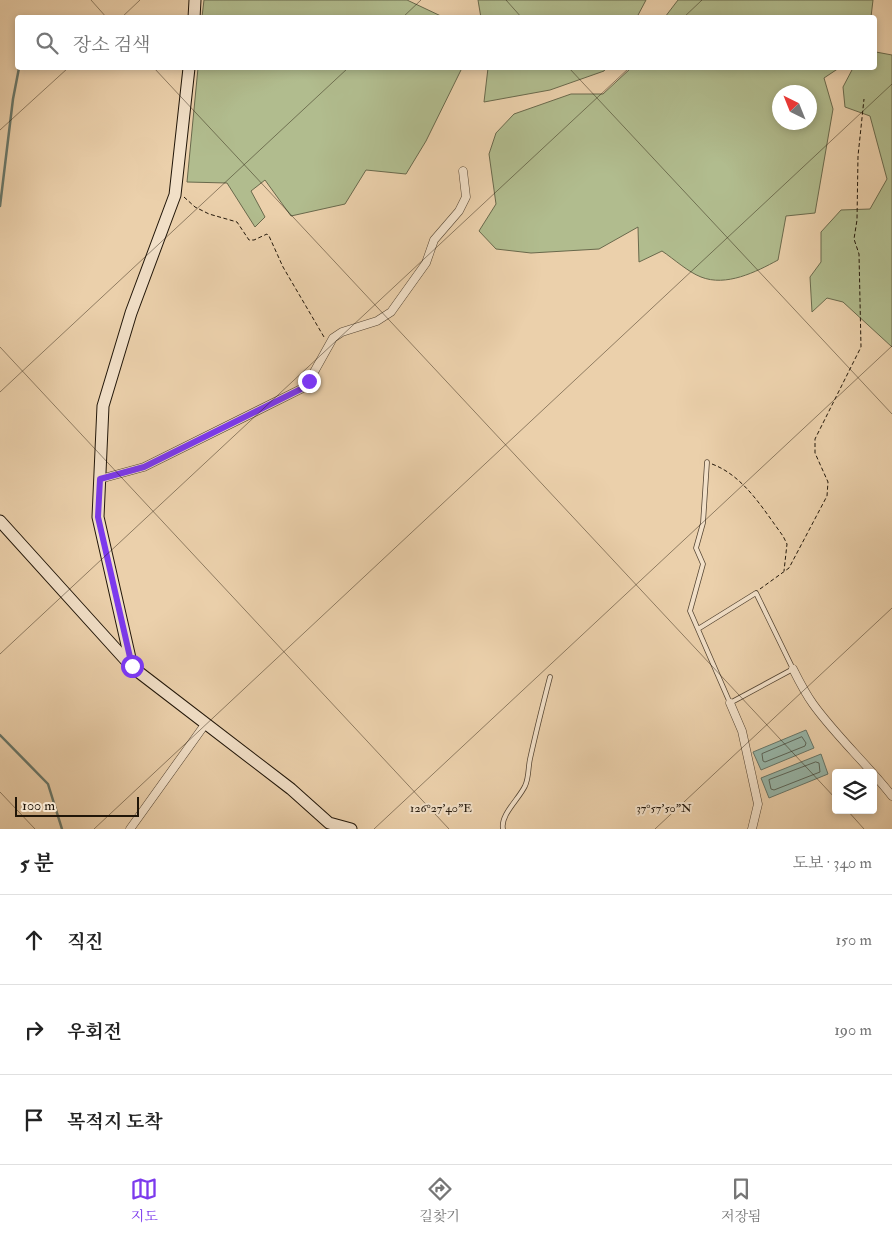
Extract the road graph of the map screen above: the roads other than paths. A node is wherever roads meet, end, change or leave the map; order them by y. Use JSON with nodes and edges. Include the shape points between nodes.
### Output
{"nodes":[{"id":1,"x":195,"y":0,"type":"edge"},
{"id":2,"x":194,"y":15,"type":"edge"},
{"id":3,"x":189,"y":70,"type":"edge"},
{"id":4,"x":463,"y":171,"type":"dead end"},
{"id":5,"x":707,"y":462,"type":"road end"},
{"id":6,"x":100,"y":479,"type":"junction"},
{"id":7,"x":0,"y":521,"type":"edge"},
{"id":8,"x":698,"y":629,"type":"junction"},
{"id":9,"x":132,"y":666,"type":"junction"},
{"id":10,"x":793,"y":669,"type":"junction"},
{"id":11,"x":550,"y":677,"type":"dead end"},
{"id":12,"x":730,"y":703,"type":"junction"},
{"id":13,"x":206,"y":723,"type":"junction"},
{"id":14,"x":892,"y":796,"type":"edge"},
{"id":15,"x":130,"y":829,"type":"edge"},
{"id":16,"x":351,"y":829,"type":"edge"},
{"id":17,"x":503,"y":829,"type":"edge"},
{"id":18,"x":752,"y":829,"type":"edge"}],
"edges":[{"from":1,"to":2,"type":"street"},
{"from":3,"to":6,"type":"street","via":[[175,195],[131,312],[103,406]]},
{"from":4,"to":6,"type":"street","via":[[466,197],[459,212],[434,240],[426,263],[391,312],[333,338],[309,381],[301,389],[144,467]]},
{"from":5,"to":8,"type":"lane","via":[[703,523],[696,548],[703,564],[690,610]]},
{"from":6,"to":9,"type":"street","via":[[98,517]]},
{"from":7,"to":9,"type":"street"},
{"from":8,"to":10,"type":"lane","via":[[756,593]]},
{"from":8,"to":12,"type":"lane"},
{"from":9,"to":13,"type":"street"},
{"from":10,"to":12,"type":"lane"},
{"from":10,"to":14,"type":"street","via":[[812,703]]},
{"from":11,"to":17,"type":"lane","via":[[527,783],[506,815]]},
{"from":12,"to":18,"type":"street","via":[[742,731],[758,804]]},
{"from":13,"to":15,"type":"street"},
{"from":13,"to":16,"type":"street","via":[[329,823]]}]}
